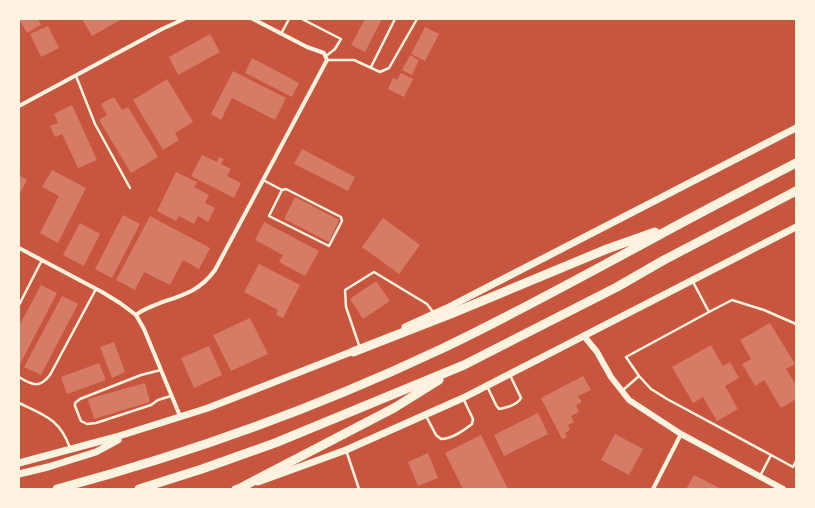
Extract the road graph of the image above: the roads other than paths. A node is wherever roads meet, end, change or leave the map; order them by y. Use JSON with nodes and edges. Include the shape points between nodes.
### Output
{"nodes":[{"id":1,"x":253,"y":19,"type":"edge"},
{"id":2,"x":289,"y":19,"type":"edge"},
{"id":3,"x":302,"y":19,"type":"edge"},
{"id":4,"x":395,"y":19,"type":"edge"},
{"id":5,"x":417,"y":19,"type":"edge"},
{"id":6,"x":181,"y":20,"type":"edge"},
{"id":7,"x":281,"y":34,"type":"junction"},
{"id":8,"x":326,"y":58,"type":"junction"},
{"id":9,"x":371,"y":67,"type":"junction"},
{"id":10,"x":75,"y":75,"type":"junction"},
{"id":11,"x":19,"y":106,"type":"edge"},
{"id":12,"x":796,"y":128,"type":"edge"},
{"id":13,"x":796,"y":163,"type":"edge"},
{"id":14,"x":263,"y":180,"type":"junction"},
{"id":15,"x":130,"y":188,"type":"dead end"},
{"id":16,"x":282,"y":190,"type":"junction"},
{"id":17,"x":796,"y":191,"type":"edge"},
{"id":18,"x":683,"y":222,"type":"junction"},
{"id":19,"x":796,"y":227,"type":"edge"},
{"id":20,"x":19,"y":248,"type":"edge"},
{"id":21,"x":42,"y":260,"type":"junction"},
{"id":22,"x":692,"y":280,"type":"junction"},
{"id":23,"x":96,"y":289,"type":"junction"},
{"id":24,"x":19,"y":305,"type":"edge"},
{"id":25,"x":709,"y":312,"type":"junction"},
{"id":26,"x":434,"y":314,"type":"junction"},
{"id":27,"x":136,"y":316,"type":"junction"},
{"id":28,"x":796,"y":324,"type":"edge"},
{"id":29,"x":584,"y":336,"type":"junction"},
{"id":30,"x":356,"y":350,"type":"junction"},
{"id":31,"x":464,"y":366,"type":"junction"},
{"id":32,"x":161,"y":370,"type":"junction"},
{"id":33,"x":509,"y":374,"type":"junction"},
{"id":34,"x":639,"y":376,"type":"junction"},
{"id":35,"x":19,"y":377,"type":"edge"},
{"id":36,"x":486,"y":386,"type":"junction"},
{"id":37,"x":621,"y":392,"type":"junction"},
{"id":38,"x":171,"y":396,"type":"junction"},
{"id":39,"x":463,"y":398,"type":"junction"},
{"id":40,"x":19,"y":402,"type":"edge"},
{"id":41,"x":426,"y":414,"type":"junction"},
{"id":42,"x":180,"y":416,"type":"junction"},
{"id":43,"x":132,"y":432,"type":"junction"},
{"id":44,"x":681,"y":434,"type":"junction"},
{"id":45,"x":71,"y":450,"type":"junction"},
{"id":46,"x":346,"y":450,"type":"junction"},
{"id":47,"x":771,"y":455,"type":"junction"},
{"id":48,"x":796,"y":460,"type":"edge"},
{"id":49,"x":19,"y":463,"type":"edge"},
{"id":50,"x":19,"y":474,"type":"edge"},
{"id":51,"x":760,"y":476,"type":"junction"},
{"id":52,"x":239,"y":487,"type":"edge"},
{"id":53,"x":57,"y":489,"type":"edge"},
{"id":54,"x":139,"y":489,"type":"edge"},
{"id":55,"x":359,"y":489,"type":"edge"},
{"id":56,"x":653,"y":489,"type":"edge"},
{"id":57,"x":783,"y":489,"type":"edge"}],
"edges":[{"from":1,"to":7,"type":"street"},
{"from":2,"to":7,"type":"lane"},
{"from":3,"to":8,"type":"lane","via":[[340,39]]},
{"from":4,"to":9,"type":"lane"},
{"from":5,"to":9,"type":"lane","via":[[389,68],[380,72]]},
{"from":6,"to":10,"type":"street"},
{"from":7,"to":8,"type":"street","via":[[324,53]]},
{"from":8,"to":9,"type":"lane","via":[[354,60]]},
{"from":8,"to":14,"type":"street"},
{"from":10,"to":11,"type":"street"},
{"from":10,"to":15,"type":"lane","via":[[96,124]]},
{"from":12,"to":26,"type":"main road"},
{"from":13,"to":18,"type":"highway"},
{"from":14,"to":16,"type":"lane"},
{"from":14,"to":27,"type":"street","via":[[209,279],[194,291],[147,308]]},
{"from":16,"to":16,"type":"lane","via":[[269,216],[329,246],[342,221],[341,218],[286,189]]},
{"from":17,"to":31,"type":"highway"},
{"from":18,"to":30,"type":"highway","via":[[607,249]]},
{"from":18,"to":53,"type":"highway","via":[[498,321],[358,387],[191,450]]},
{"from":19,"to":22,"type":"main road"},
{"from":20,"to":21,"type":"street"},
{"from":21,"to":23,"type":"street"},
{"from":21,"to":24,"type":"lane"},
{"from":22,"to":25,"type":"lane"},
{"from":22,"to":29,"type":"main road"},
{"from":23,"to":27,"type":"street"},
{"from":23,"to":35,"type":"lane","via":[[44,382],[37,385]]},
{"from":25,"to":28,"type":"lane","via":[[732,300]]},
{"from":25,"to":34,"type":"lane","via":[[626,357]]},
{"from":26,"to":30,"type":"main road"},
{"from":26,"to":30,"type":"lane","via":[[427,304],[374,272],[345,290],[346,307]]},
{"from":27,"to":32,"type":"street"},
{"from":29,"to":33,"type":"main road"},
{"from":29,"to":37,"type":"street","via":[[597,352]]},
{"from":30,"to":42,"type":"main road","via":[[264,387]]},
{"from":31,"to":52,"type":"highway","via":[[394,408]]},
{"from":31,"to":54,"type":"highway","via":[[275,443]]},
{"from":32,"to":38,"type":"street"},
{"from":32,"to":38,"type":"lane","via":[[141,375],[80,399],[75,406],[81,421],[87,424],[151,405]]},
{"from":33,"to":36,"type":"main road"},
{"from":33,"to":36,"type":"lane","via":[[521,398],[514,404],[499,409]]},
{"from":34,"to":37,"type":"lane"},
{"from":34,"to":47,"type":"lane","via":[[667,399]]},
{"from":36,"to":39,"type":"main road"},
{"from":37,"to":44,"type":"street"},
{"from":38,"to":42,"type":"street"},
{"from":39,"to":41,"type":"main road"},
{"from":39,"to":41,"type":"lane","via":[[473,419],[472,424],[445,439],[436,435]]},
{"from":40,"to":45,"type":"lane","via":[[52,420],[66,436]]},
{"from":41,"to":46,"type":"main road"},
{"from":42,"to":43,"type":"main road"},
{"from":43,"to":45,"type":"main road"},
{"from":43,"to":50,"type":"main road","via":[[96,452]]},
{"from":44,"to":51,"type":"street"},
{"from":44,"to":56,"type":"street"},
{"from":45,"to":49,"type":"main road"},
{"from":46,"to":52,"type":"main road"},
{"from":46,"to":55,"type":"lane"},
{"from":47,"to":48,"type":"lane","via":[[793,467]]},
{"from":47,"to":51,"type":"lane"},
{"from":51,"to":57,"type":"street"}]}
